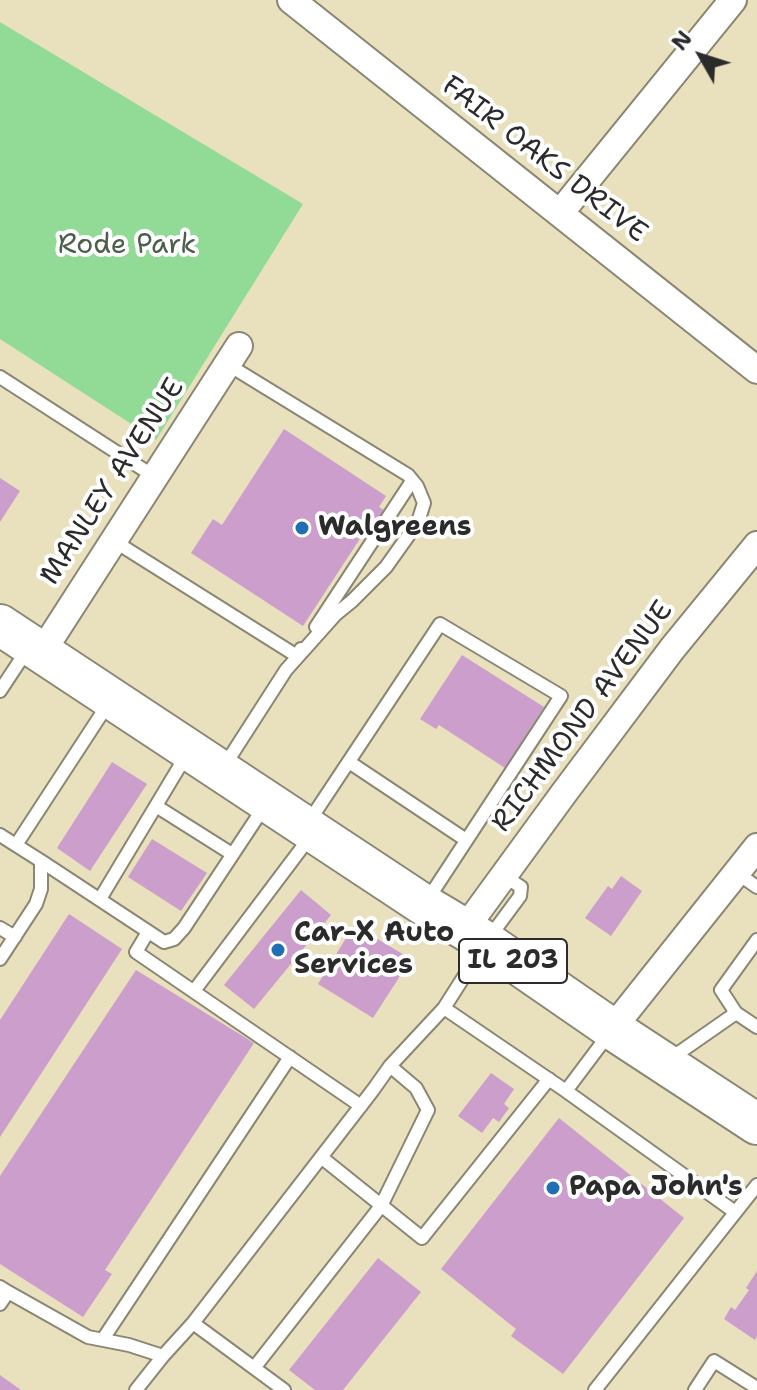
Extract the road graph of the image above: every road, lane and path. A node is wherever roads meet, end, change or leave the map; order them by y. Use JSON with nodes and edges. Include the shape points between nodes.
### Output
{"nodes":[{"id":1,"x":291,"y":0,"type":"edge"},
{"id":2,"x":733,"y":0,"type":"edge"},
{"id":3,"x":560,"y":213,"type":"junction"},
{"id":4,"x":233,"y":355,"type":"joint"},
{"id":5,"x":757,"y":370,"type":"edge"},
{"id":6,"x":0,"y":377,"type":"edge"},
{"id":7,"x":155,"y":477,"type":"junction"},
{"id":8,"x":412,"y":481,"type":"junction"},
{"id":9,"x":114,"y":541,"type":"junction"},
{"id":10,"x":757,"y":545,"type":"edge"},
{"id":11,"x":24,"y":641,"type":"edge"},
{"id":12,"x":297,"y":656,"type":"junction"},
{"id":13,"x":0,"y":691,"type":"edge"},
{"id":14,"x":112,"y":698,"type":"junction"},
{"id":15,"x":206,"y":760,"type":"junction"},
{"id":16,"x":349,"y":762,"type":"junction"},
{"id":17,"x":268,"y":801,"type":"junction"},
{"id":18,"x":156,"y":806,"type":"junction"},
{"id":19,"x":310,"y":829,"type":"junction"},
{"id":20,"x":0,"y":835,"type":"edge"},
{"id":21,"x":466,"y":840,"type":"junction"},
{"id":22,"x":16,"y":845,"type":"junction"},
{"id":23,"x":757,"y":847,"type":"edge"},
{"id":24,"x":232,"y":854,"type":"junction"},
{"id":25,"x":41,"y":861,"type":"junction"},
{"id":26,"x":747,"y":880,"type":"edge"},
{"id":27,"x":100,"y":899,"type":"junction"},
{"id":28,"x":424,"y":905,"type":"junction"},
{"id":29,"x":0,"y":928,"type":"edge"},
{"id":30,"x":148,"y":932,"type":"junction"},
{"id":31,"x":475,"y":936,"type":"junction"},
{"id":32,"x":15,"y":937,"type":"junction"},
{"id":33,"x":757,"y":940,"type":"edge"},
{"id":34,"x":0,"y":959,"type":"edge"},
{"id":35,"x":194,"y":991,"type":"junction"},
{"id":36,"x":444,"y":1008,"type":"junction"},
{"id":37,"x":736,"y":1013,"type":"junction"},
{"id":38,"x":757,"y":1027,"type":"edge"},
{"id":39,"x":612,"y":1029,"type":"junction"},
{"id":40,"x":290,"y":1057,"type":"junction"},
{"id":41,"x":665,"y":1063,"type":"junction"},
{"id":42,"x":390,"y":1066,"type":"junction"},
{"id":43,"x":549,"y":1079,"type":"junction"},
{"id":44,"x":566,"y":1091,"type":"junction"},
{"id":45,"x":361,"y":1106,"type":"junction"},
{"id":46,"x":757,"y":1124,"type":"edge"},
{"id":47,"x":321,"y":1157,"type":"junction"},
{"id":48,"x":757,"y":1185,"type":"edge"},
{"id":49,"x":381,"y":1206,"type":"junction"},
{"id":50,"x":735,"y":1212,"type":"junction"},
{"id":51,"x":4,"y":1289,"type":"edge"},
{"id":52,"x":0,"y":1304,"type":"edge"},
{"id":53,"x":193,"y":1323,"type":"junction"},
{"id":54,"x":103,"y":1339,"type":"junction"},
{"id":55,"x":163,"y":1356,"type":"junction"},
{"id":56,"x":254,"y":1368,"type":"junction"},
{"id":57,"x":757,"y":1388,"type":"edge"},
{"id":58,"x":136,"y":1390,"type":"edge"},
{"id":59,"x":284,"y":1390,"type":"edge"},
{"id":60,"x":595,"y":1390,"type":"edge"},
{"id":61,"x":695,"y":1390,"type":"edge"}],
"edges":[{"from":1,"to":3,"type":"street","name":"FAIR OAKS DRIVE"},
{"from":2,"to":3,"type":"street"},
{"from":3,"to":5,"type":"street","name":"FAIR OAKS DRIVE"},
{"from":4,"to":7,"type":"street","name":"MANLEY AVENUE"},
{"from":4,"to":8,"type":"lane"},
{"from":6,"to":7,"type":"lane"},
{"from":7,"to":9,"type":"street","name":"MANLEY AVENUE"},
{"from":8,"to":12,"type":"lane"},
{"from":8,"to":12,"type":"lane","via":[[424,503],[406,541]]},
{"from":9,"to":11,"type":"street","name":"MANLEY AVENUE"},
{"from":9,"to":12,"type":"lane"},
{"from":10,"to":31,"type":"street","name":"RICHMOND AVENUE","via":[[672,649],[504,876]]},
{"from":11,"to":13,"type":"lane"},
{"from":11,"to":14,"type":"main road","number":"IL 203"},
{"from":12,"to":15,"type":"lane"},
{"from":14,"to":15,"type":"main road","number":"IL 203"},
{"from":14,"to":22,"type":"lane"},
{"from":15,"to":17,"type":"main road","number":"IL 203"},
{"from":15,"to":18,"type":"lane"},
{"from":16,"to":19,"type":"lane"},
{"from":16,"to":21,"type":"lane"},
{"from":16,"to":21,"type":"lane","via":[[440,624],[561,696]]},
{"from":17,"to":19,"type":"main road","number":"IL 203"},
{"from":17,"to":24,"type":"lane"},
{"from":18,"to":24,"type":"lane"},
{"from":18,"to":27,"type":"lane"},
{"from":19,"to":28,"type":"main road","number":"IL 203"},
{"from":19,"to":35,"type":"lane"},
{"from":20,"to":22,"type":"lane"},
{"from":21,"to":28,"type":"lane"},
{"from":22,"to":25,"type":"lane"},
{"from":23,"to":26,"type":"street"},
{"from":24,"to":30,"type":"lane","via":[[174,939],[164,942]]},
{"from":25,"to":27,"type":"lane"},
{"from":25,"to":32,"type":"lane","via":[[36,904]]},
{"from":26,"to":39,"type":"street"},
{"from":27,"to":30,"type":"lane"},
{"from":28,"to":31,"type":"main road","number":"IL 203"},
{"from":29,"to":32,"type":"lane"},
{"from":30,"to":35,"type":"lane","via":[[136,952]]},
{"from":31,"to":36,"type":"lane"},
{"from":31,"to":39,"type":"main road","number":"IL 203"},
{"from":32,"to":34,"type":"lane"},
{"from":33,"to":37,"type":"lane","via":[[721,990]]},
{"from":35,"to":40,"type":"lane"},
{"from":36,"to":42,"type":"lane"},
{"from":36,"to":43,"type":"lane"},
{"from":37,"to":38,"type":"lane"},
{"from":37,"to":41,"type":"lane"},
{"from":39,"to":41,"type":"main road","number":"IL 203"},
{"from":39,"to":44,"type":"lane"},
{"from":40,"to":45,"type":"lane"},
{"from":40,"to":54,"type":"lane"},
{"from":41,"to":46,"type":"main road","number":"IL 203"},
{"from":42,"to":45,"type":"lane"},
{"from":42,"to":49,"type":"lane","via":[[416,1088],[428,1110]]},
{"from":43,"to":44,"type":"lane"},
{"from":43,"to":49,"type":"lane","via":[[422,1238]]},
{"from":44,"to":50,"type":"lane"},
{"from":45,"to":47,"type":"lane"},
{"from":47,"to":49,"type":"lane"},
{"from":47,"to":53,"type":"lane"},
{"from":48,"to":50,"type":"lane"},
{"from":49,"to":56,"type":"lane"},
{"from":50,"to":60,"type":"lane"},
{"from":51,"to":52,"type":"lane"},
{"from":51,"to":54,"type":"lane","via":[[88,1337]]},
{"from":53,"to":55,"type":"lane"},
{"from":53,"to":56,"type":"lane"},
{"from":54,"to":55,"type":"lane"},
{"from":55,"to":58,"type":"lane"},
{"from":56,"to":59,"type":"lane"},
{"from":57,"to":61,"type":"lane","via":[[714,1361]]}]}
